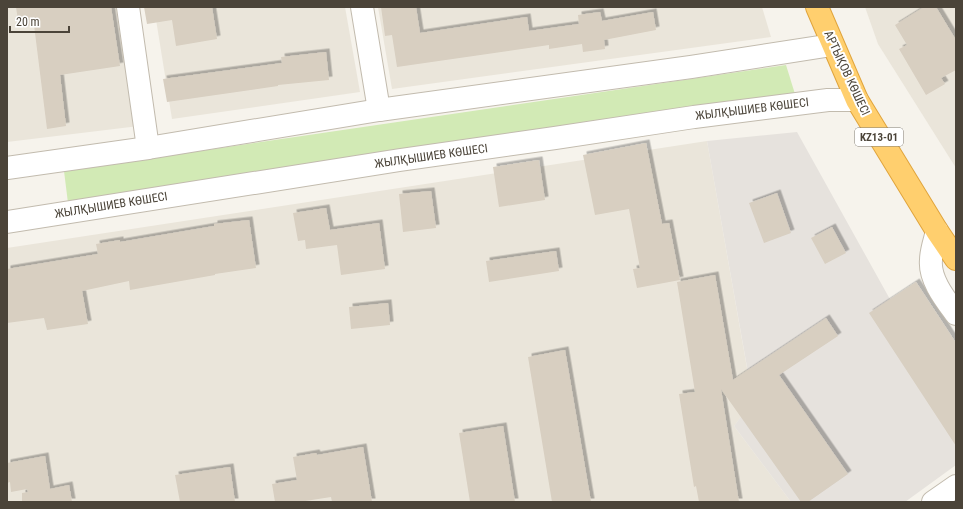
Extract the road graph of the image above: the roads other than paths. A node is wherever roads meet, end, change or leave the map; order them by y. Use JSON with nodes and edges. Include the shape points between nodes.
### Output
{"nodes":[{"id":1,"x":128,"y":7,"type":"edge"},
{"id":2,"x":362,"y":7,"type":"edge"},
{"id":3,"x":817,"y":7,"type":"edge"},
{"id":4,"x":832,"y":45,"type":"junction"},
{"id":5,"x":857,"y":100,"type":"junction"},
{"id":6,"x":379,"y":110,"type":"junction"},
{"id":7,"x":148,"y":148,"type":"junction"},
{"id":8,"x":7,"y":168,"type":"edge"},
{"id":9,"x":7,"y":222,"type":"edge"},
{"id":10,"x":936,"y":231,"type":"junction"},
{"id":11,"x":956,"y":259,"type":"edge"},
{"id":12,"x":956,"y":314,"type":"edge"},
{"id":13,"x":956,"y":486,"type":"edge"},
{"id":14,"x":933,"y":502,"type":"edge"}],
"edges":[{"from":1,"to":7,"type":"street"},
{"from":2,"to":6,"type":"street"},
{"from":3,"to":4,"type":"highway","name":"АРТЫҚОВ КӨШЕСІ","number":"KZ13-01"},
{"from":4,"to":5,"type":"highway","name":"АРТЫҚОВ КӨШЕСІ","number":"KZ13-01"},
{"from":4,"to":6,"type":"street"},
{"from":5,"to":9,"type":"street","name":"ЖЫЛҚЫШИЕВ КӨШЕСІ","via":[[828,100],[694,117]]},
{"from":5,"to":10,"type":"highway","name":"АРТЫҚОВ КӨШЕСІ","number":"KZ13-01"},
{"from":6,"to":7,"type":"street"},
{"from":7,"to":8,"type":"street"},
{"from":10,"to":11,"type":"highway","name":"АРТЫҚОВ КӨШЕСІ","number":"KZ13-01"},
{"from":10,"to":12,"type":"street","via":[[931,270],[940,292]]},
{"from":13,"to":14,"type":"street"}]}
